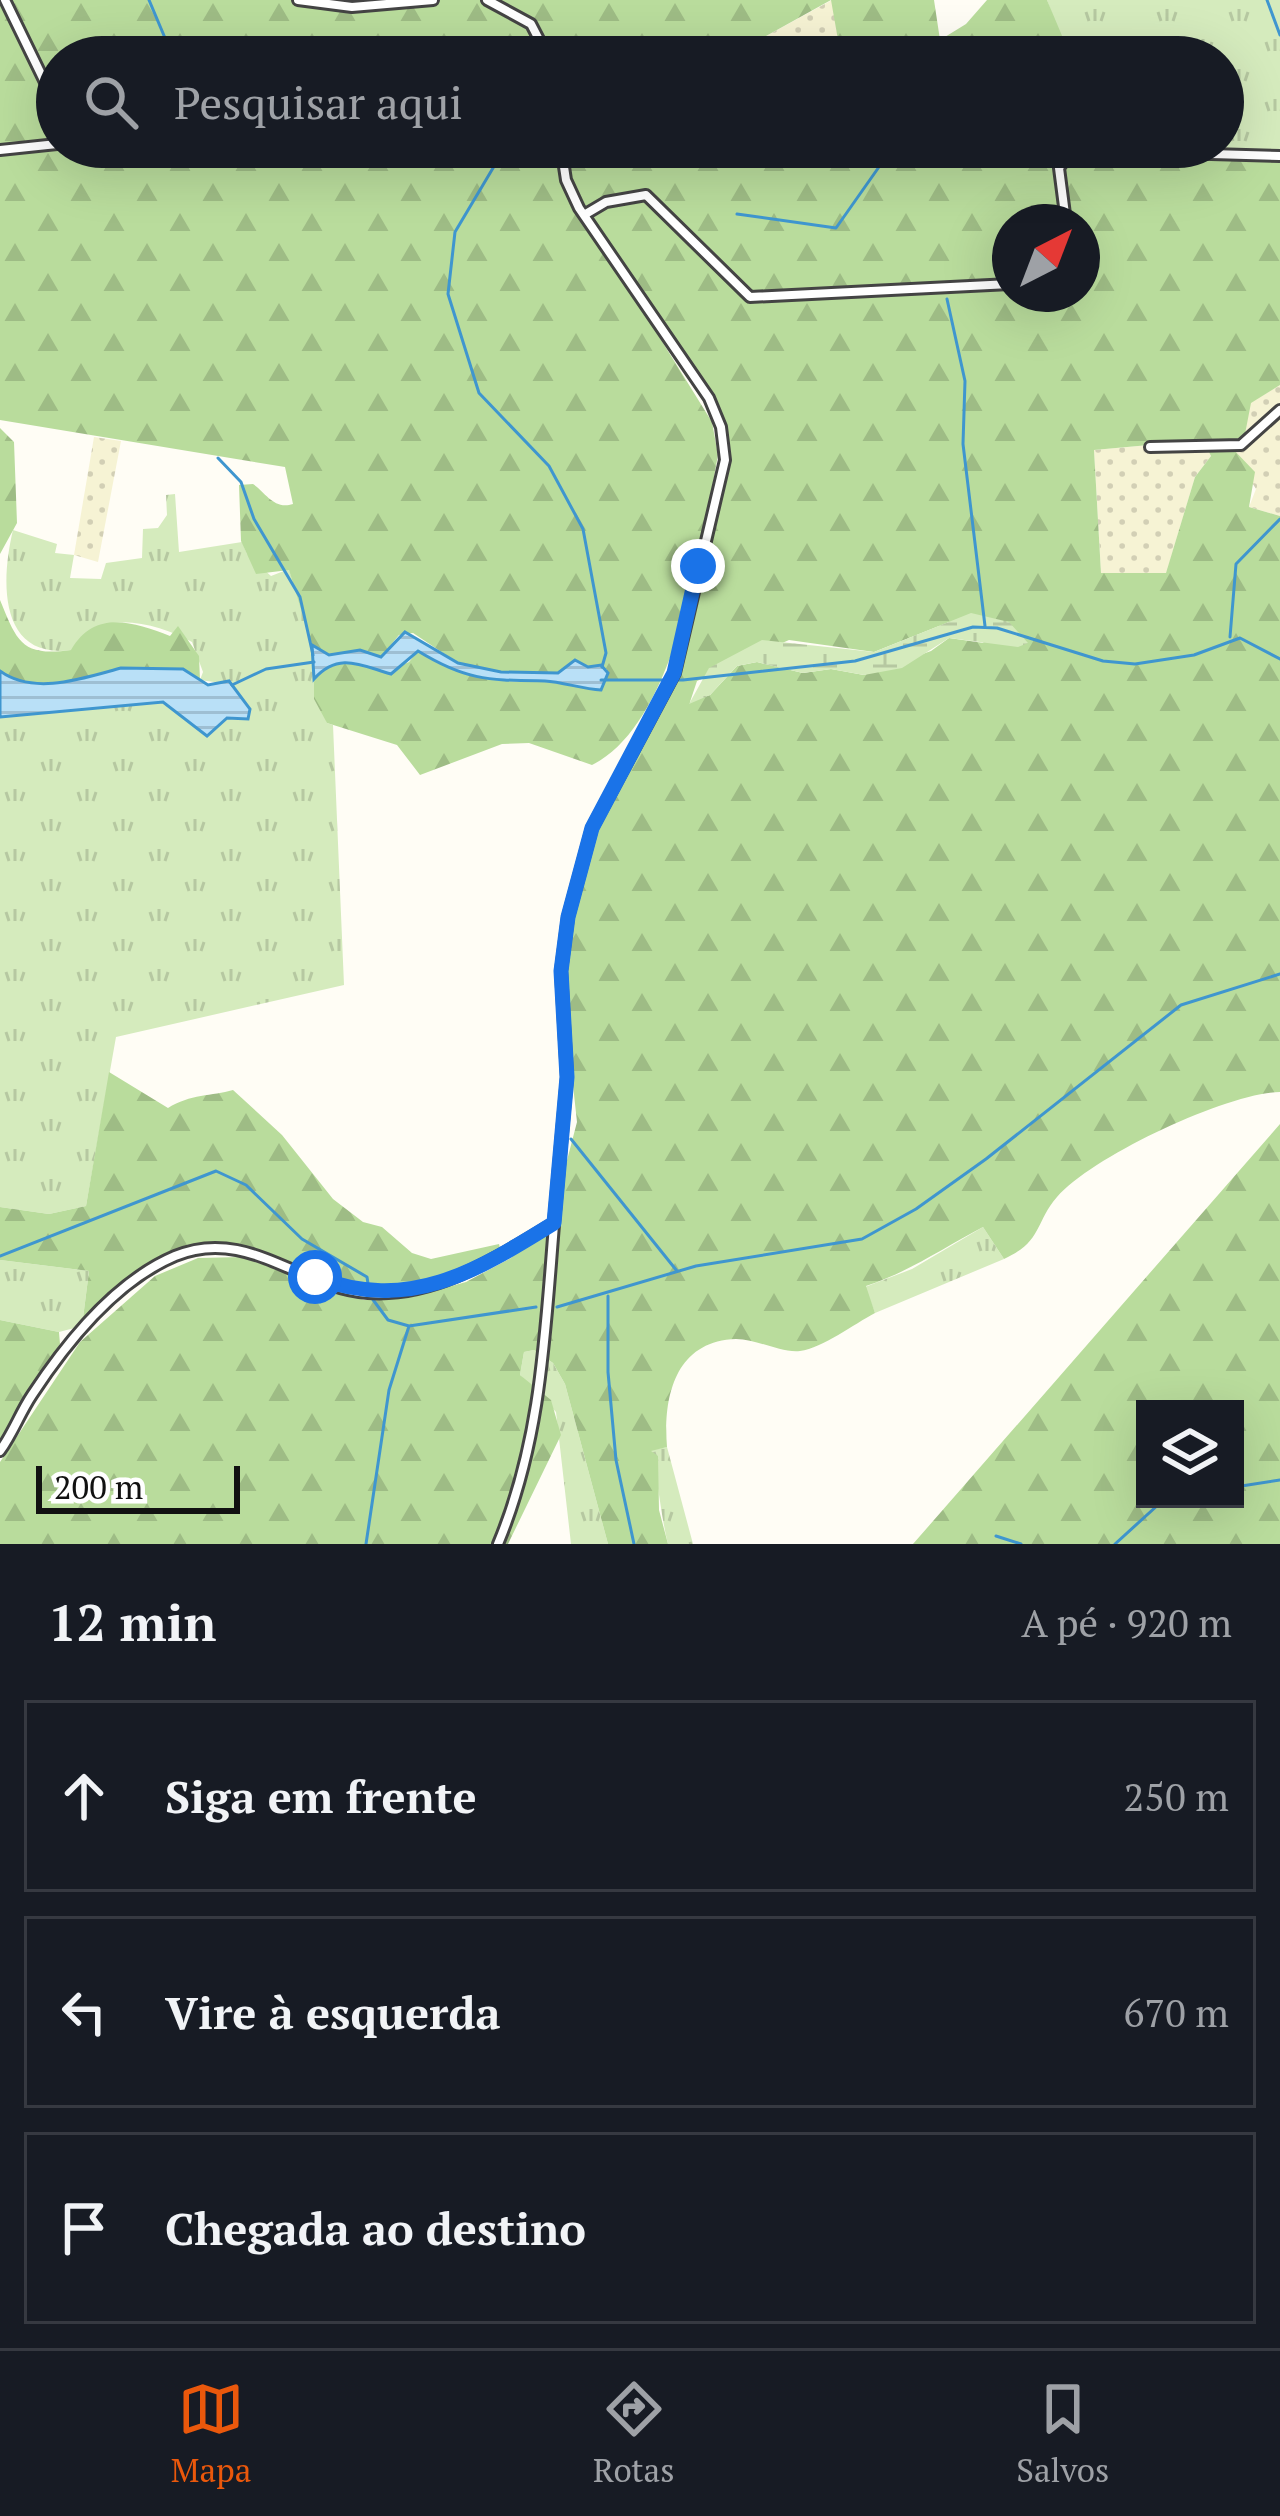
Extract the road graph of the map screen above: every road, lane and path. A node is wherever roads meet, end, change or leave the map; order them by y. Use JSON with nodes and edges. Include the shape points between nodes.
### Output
{"nodes":[{"id":1,"x":4,"y":0,"type":"edge"},
{"id":2,"x":298,"y":0,"type":"edge"},
{"id":3,"x":433,"y":0,"type":"edge"},
{"id":4,"x":488,"y":0,"type":"edge"},
{"id":5,"x":537,"y":36,"type":"edge"},
{"id":6,"x":36,"y":65,"type":"edge"},
{"id":7,"x":36,"y":146,"type":"edge"},
{"id":8,"x":0,"y":150,"type":"edge"},
{"id":9,"x":1244,"y":155,"type":"edge"},
{"id":10,"x":1280,"y":156,"type":"edge"},
{"id":11,"x":564,"y":168,"type":"edge"},
{"id":12,"x":1059,"y":168,"type":"edge"},
{"id":13,"x":1064,"y":204,"type":"edge"},
{"id":14,"x":584,"y":214,"type":"junction"},
{"id":15,"x":992,"y":285,"type":"edge"},
{"id":16,"x":1280,"y":410,"type":"edge"},
{"id":17,"x":1150,"y":447,"type":"dead end"},
{"id":18,"x":554,"y":1223,"type":"junction"},
{"id":19,"x":0,"y":1450,"type":"edge"},
{"id":20,"x":498,"y":1544,"type":"edge"}],
"edges":[{"from":1,"to":6,"type":"street"},
{"from":2,"to":3,"type":"street","via":[[352,7]]},
{"from":4,"to":5,"type":"street","via":[[531,24]]},
{"from":7,"to":8,"type":"street"},
{"from":9,"to":10,"type":"street"},
{"from":11,"to":14,"type":"street"},
{"from":12,"to":13,"type":"street"},
{"from":14,"to":15,"type":"street","via":[[646,196],[750,297]]},
{"from":14,"to":18,"type":"street","via":[[709,398],[725,460],[674,673],[592,828],[568,917],[561,971],[567,1077]]},
{"from":16,"to":17,"type":"street","via":[[1240,445]]},
{"from":18,"to":19,"type":"street","via":[[475,1270],[394,1292],[354,1291],[245,1250],[175,1256],[132,1284],[63,1350]]},
{"from":18,"to":20,"type":"street","via":[[538,1409]]}]}
